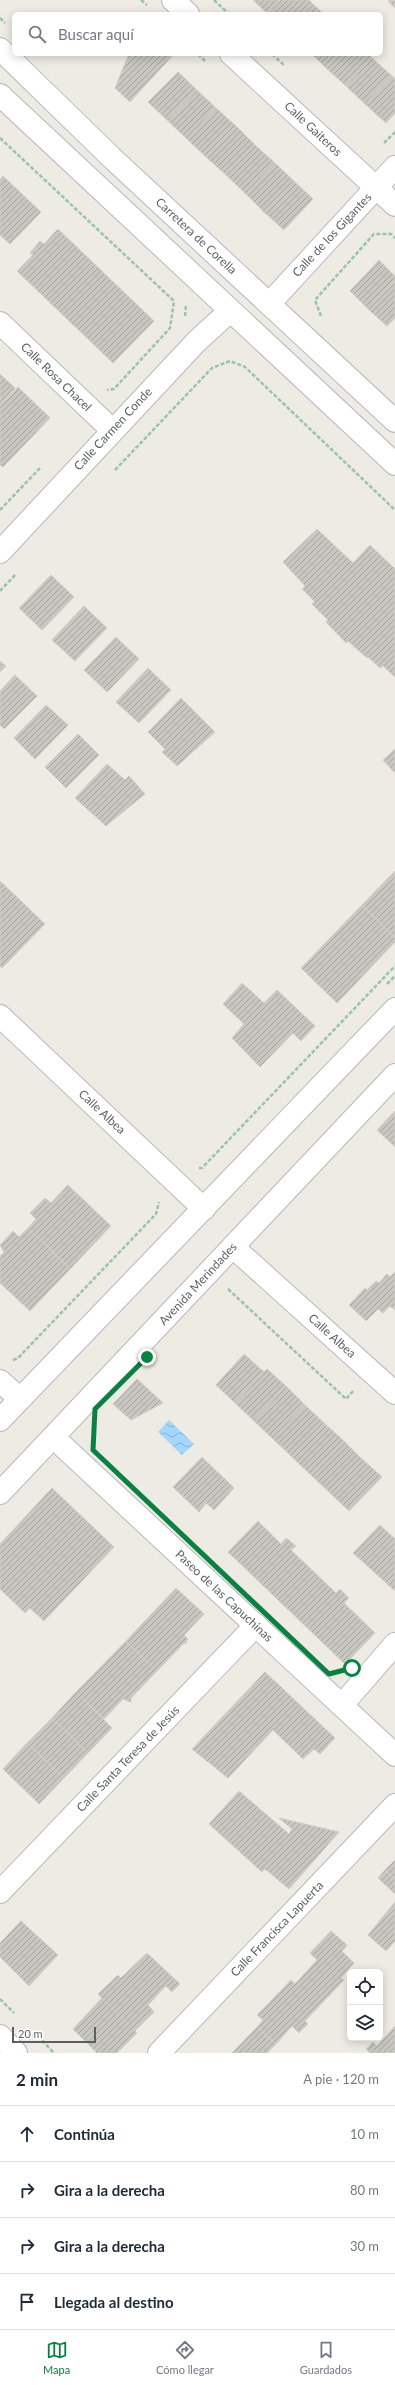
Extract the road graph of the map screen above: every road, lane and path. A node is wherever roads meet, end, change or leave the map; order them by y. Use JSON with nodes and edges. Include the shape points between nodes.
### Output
{"nodes":[{"id":1,"x":173,"y":0,"type":"edge"},
{"id":2,"x":214,"y":0,"type":"edge"},
{"id":3,"x":186,"y":12,"type":"edge"},
{"id":4,"x":227,"y":12,"type":"edge"},
{"id":5,"x":0,"y":49,"type":"edge"},
{"id":6,"x":200,"y":56,"type":"edge"},
{"id":7,"x":234,"y":56,"type":"edge"},
{"id":8,"x":274,"y":56,"type":"edge"},
{"id":9,"x":210,"y":65,"type":"dead end"},
{"id":10,"x":290,"y":70,"type":"dead end"},
{"id":11,"x":0,"y":95,"type":"edge"},
{"id":12,"x":395,"y":132,"type":"edge"},
{"id":13,"x":0,"y":138,"type":"edge"},
{"id":14,"x":382,"y":146,"type":"dead end"},
{"id":15,"x":395,"y":166,"type":"edge"},
{"id":16,"x":376,"y":187,"type":"junction"},
{"id":17,"x":395,"y":205,"type":"edge"},
{"id":18,"x":395,"y":238,"type":"edge"},
{"id":19,"x":269,"y":304,"type":"junction"},
{"id":20,"x":230,"y":311,"type":"junction"},
{"id":21,"x":322,"y":321,"type":"dead end"},
{"id":22,"x":0,"y":323,"type":"edge"},
{"id":23,"x":212,"y":368,"type":"dead end"},
{"id":24,"x":101,"y":391,"type":"dead end"},
{"id":25,"x":395,"y":421,"type":"edge"},
{"id":26,"x":112,"y":430,"type":"junction"},
{"id":27,"x":395,"y":464,"type":"edge"},
{"id":28,"x":43,"y":466,"type":"dead end"},
{"id":29,"x":0,"y":510,"type":"edge"},
{"id":30,"x":395,"y":510,"type":"edge"},
{"id":31,"x":0,"y":552,"type":"edge"},
{"id":32,"x":395,"y":966,"type":"edge"},
{"id":33,"x":395,"y":1009,"type":"edge"},
{"id":34,"x":0,"y":1016,"type":"edge"},
{"id":35,"x":395,"y":1075,"type":"edge"},
{"id":36,"x":195,"y":1168,"type":"dead end"},
{"id":37,"x":157,"y":1199,"type":"dead end"},
{"id":38,"x":204,"y":1208,"type":"junction"},
{"id":39,"x":233,"y":1247,"type":"junction"},
{"id":40,"x":225,"y":1286,"type":"dead end"},
{"id":41,"x":4,"y":1371,"type":"edge"},
{"id":42,"x":359,"y":1385,"type":"dead end"},
{"id":43,"x":395,"y":1393,"type":"edge"},
{"id":44,"x":20,"y":1400,"type":"junction"},
{"id":45,"x":0,"y":1420,"type":"edge"},
{"id":46,"x":53,"y":1437,"type":"junction"},
{"id":47,"x":0,"y":1493,"type":"edge"},
{"id":48,"x":256,"y":1625,"type":"junction"},
{"id":49,"x":395,"y":1644,"type":"edge"},
{"id":50,"x":342,"y":1705,"type":"junction"},
{"id":51,"x":395,"y":1756,"type":"edge"},
{"id":52,"x":395,"y":1806,"type":"edge"},
{"id":53,"x":0,"y":1892,"type":"edge"},
{"id":54,"x":0,"y":2036,"type":"edge"},
{"id":55,"x":16,"y":2053,"type":"edge"},
{"id":56,"x":160,"y":2053,"type":"edge"}],
"edges":[{"from":1,"to":3,"type":"street"},
{"from":2,"to":4,"type":"path"},
{"from":5,"to":19,"type":"street","name":"Carretera de Corella","via":[[112,158]]},
{"from":6,"to":9,"type":"path"},
{"from":7,"to":16,"type":"street","name":"Calle Gaiteros"},
{"from":8,"to":10,"type":"path"},
{"from":11,"to":20,"type":"street"},
{"from":12,"to":14,"type":"path"},
{"from":13,"to":24,"type":"path","via":[[174,301],[170,328],[114,389]]},
{"from":15,"to":16,"type":"street","name":"Calle de los Gigantes"},
{"from":16,"to":17,"type":"street","name":"Calle Gaiteros"},
{"from":16,"to":19,"type":"street","name":"Calle de los Gigantes"},
{"from":18,"to":21,"type":"path","via":[[392,234],[374,234],[315,300]]},
{"from":19,"to":25,"type":"street","name":"Carretera de Corella"},
{"from":20,"to":26,"type":"street","name":"Calle Carmen Conde","via":[[197,341]]},
{"from":20,"to":27,"type":"street"},
{"from":22,"to":26,"type":"street","name":"Calle Rosa Chacel"},
{"from":23,"to":30,"type":"path","via":[[230,361],[245,367]]},
{"from":26,"to":31,"type":"street","name":"Calle Carmen Conde"},
{"from":28,"to":29,"type":"path"},
{"from":32,"to":36,"type":"path","via":[[202,1168]]},
{"from":33,"to":38,"type":"street"},
{"from":34,"to":38,"type":"street","name":"Calle Albea"},
{"from":35,"to":39,"type":"street","name":"Avenida Merindades"},
{"from":37,"to":41,"type":"path","via":[[159,1203],[156,1214]]},
{"from":38,"to":44,"type":"street"},
{"from":39,"to":43,"type":"street","name":"Calle Albea"},
{"from":39,"to":46,"type":"street","name":"Avenida Merindades"},
{"from":40,"to":42,"type":"path","via":[[346,1399]]},
{"from":41,"to":44,"type":"street"},
{"from":44,"to":45,"type":"street"},
{"from":46,"to":47,"type":"street","name":"Avenida Merindades"},
{"from":46,"to":48,"type":"street","name":"Paseo de las Capuchinas"},
{"from":48,"to":50,"type":"street","name":"Paseo de las Capuchinas"},
{"from":48,"to":53,"type":"street","name":"Calle Santa Teresa de Jesús"},
{"from":49,"to":50,"type":"street"},
{"from":50,"to":51,"type":"street","name":"Paseo de las Capuchinas"},
{"from":52,"to":56,"type":"street","name":"Calle Francisca Lapuerta"},
{"from":54,"to":55,"type":"street"}]}
